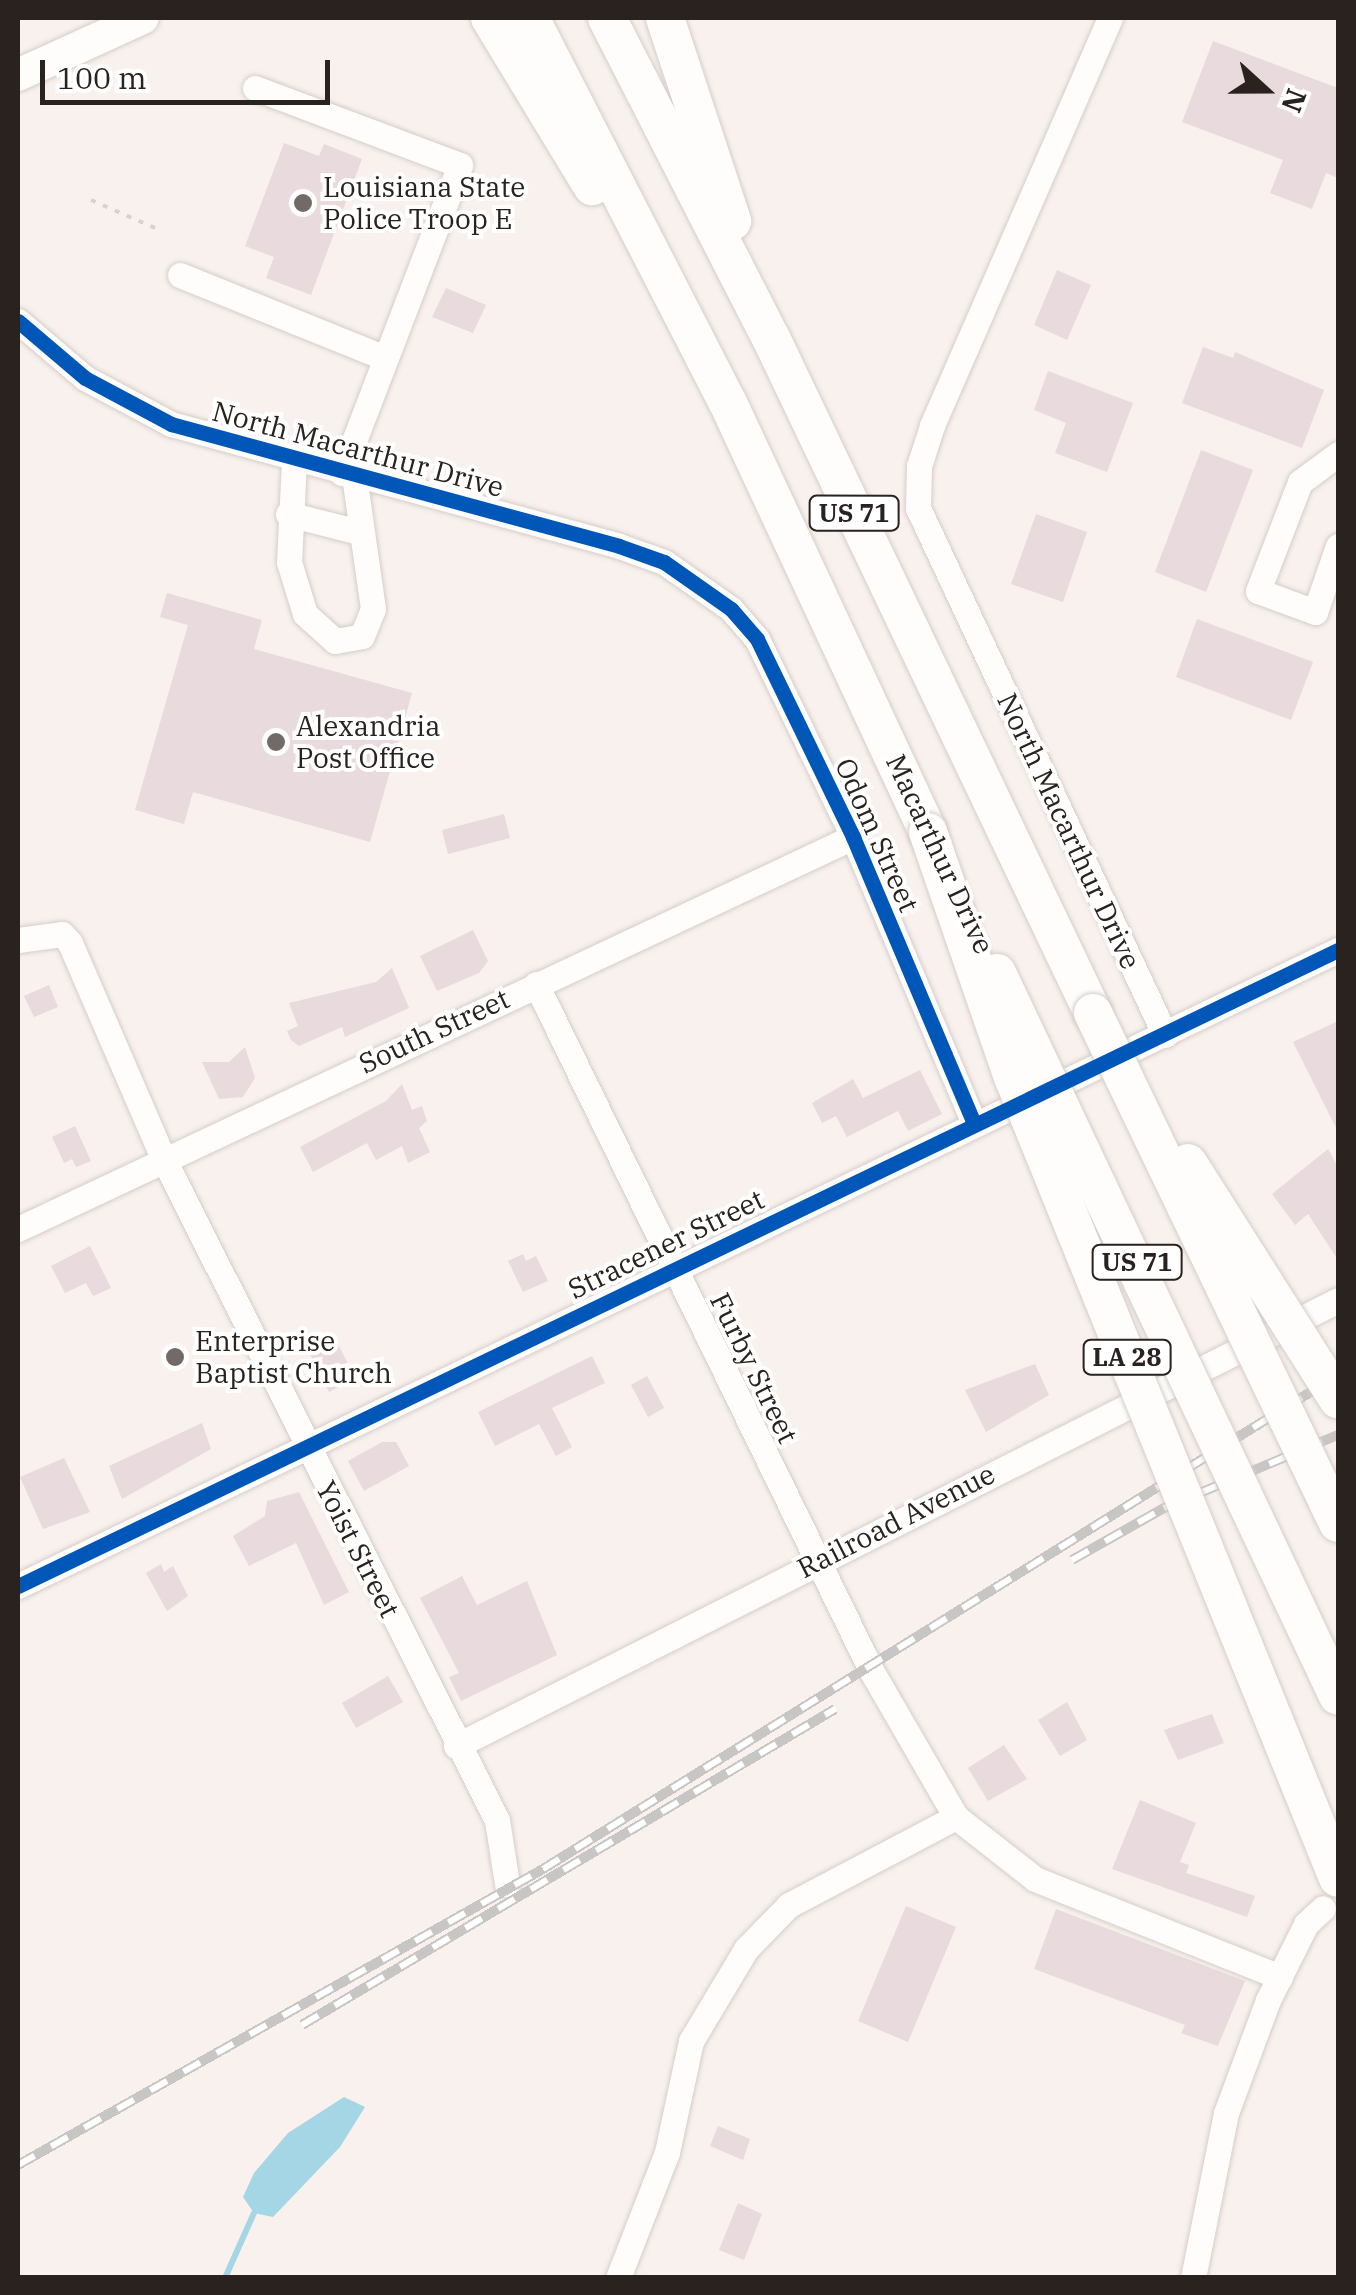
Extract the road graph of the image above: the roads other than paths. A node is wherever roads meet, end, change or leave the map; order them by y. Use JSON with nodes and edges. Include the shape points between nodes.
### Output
{"nodes":[{"id":1,"x":142,"y":18,"type":"edge"},
{"id":2,"x":490,"y":18,"type":"edge"},
{"id":3,"x":530,"y":18,"type":"edge"},
{"id":4,"x":607,"y":18,"type":"edge"},
{"id":5,"x":664,"y":18,"type":"edge"},
{"id":6,"x":1110,"y":18,"type":"edge"},
{"id":7,"x":18,"y":75,"type":"edge"},
{"id":8,"x":255,"y":88,"type":"dead end"},
{"id":9,"x":180,"y":275,"type":"dead end"},
{"id":10,"x":18,"y":321,"type":"edge"},
{"id":11,"x":771,"y":338,"type":"junction"},
{"id":12,"x":385,"y":358,"type":"junction"},
{"id":13,"x":728,"y":403,"type":"junction"},
{"id":14,"x":1338,"y":454,"type":"edge"},
{"id":15,"x":294,"y":460,"type":"junction"},
{"id":16,"x":348,"y":474,"type":"junction"},
{"id":17,"x":288,"y":514,"type":"junction"},
{"id":18,"x":359,"y":532,"type":"junction"},
{"id":19,"x":1338,"y":546,"type":"edge"},
{"id":20,"x":704,"y":588,"type":"joint"},
{"id":21,"x":928,"y":832,"type":"junction"},
{"id":22,"x":853,"y":837,"type":"junction"},
{"id":23,"x":18,"y":940,"type":"edge"},
{"id":24,"x":1338,"y":950,"type":"edge"},
{"id":25,"x":536,"y":984,"type":"junction"},
{"id":26,"x":1093,"y":1013,"type":"junction"},
{"id":27,"x":1165,"y":1035,"type":"junction"},
{"id":28,"x":973,"y":1121,"type":"junction"},
{"id":29,"x":163,"y":1158,"type":"junction"},
{"id":30,"x":18,"y":1229,"type":"edge"},
{"id":31,"x":677,"y":1266,"type":"junction"},
{"id":32,"x":1338,"y":1300,"type":"edge"},
{"id":33,"x":1338,"y":1400,"type":"edge"},
{"id":34,"x":308,"y":1450,"type":"junction"},
{"id":35,"x":1338,"y":1523,"type":"edge"},
{"id":36,"x":820,"y":1559,"type":"junction"},
{"id":37,"x":18,"y":1586,"type":"edge"},
{"id":38,"x":1338,"y":1696,"type":"edge"},
{"id":39,"x":456,"y":1746,"type":"junction"},
{"id":40,"x":956,"y":1817,"type":"junction"},
{"id":41,"x":507,"y":1884,"type":"dead end"},
{"id":42,"x":1331,"y":1893,"type":"edge"},
{"id":43,"x":1280,"y":1977,"type":"junction"},
{"id":44,"x":618,"y":2278,"type":"edge"},
{"id":45,"x":1193,"y":2278,"type":"edge"}],
"edges":[{"from":1,"to":7,"type":"main road"},
{"from":2,"to":13,"type":"highway"},
{"from":3,"to":13,"type":"highway","name":"Macarthur Drive","number":"US 71"},
{"from":4,"to":11,"type":"highway","number":"US 71"},
{"from":5,"to":11,"type":"highway"},
{"from":6,"to":27,"type":"street","name":"North Macarthur Drive","via":[[932,426],[919,466],[918,508]]},
{"from":8,"to":12,"type":"street","via":[[460,166]]},
{"from":9,"to":12,"type":"street"},
{"from":10,"to":15,"type":"street","name":"North Macarthur Drive","via":[[124,401],[171,424]]},
{"from":11,"to":26,"type":"highway","number":"US 71"},
{"from":12,"to":16,"type":"street"},
{"from":13,"to":21,"type":"highway","name":"Macarthur Drive","number":"US 71"},
{"from":14,"to":19,"type":"street","via":[[1300,482],[1258,592],[1315,612]]},
{"from":15,"to":16,"type":"street","name":"North Macarthur Drive"},
{"from":15,"to":17,"type":"street"},
{"from":16,"to":18,"type":"street"},
{"from":16,"to":20,"type":"street","name":"North Macarthur Drive","via":[[619,546]]},
{"from":17,"to":18,"type":"street"},
{"from":17,"to":18,"type":"street","via":[[289,562],[305,614],[335,641],[362,636],[371,624]]},
{"from":20,"to":22,"type":"street","name":"Odom Street","via":[[757,639]]},
{"from":21,"to":38,"type":"highway","name":"Macarthur Drive","number":"US 71","bridge":true},
{"from":21,"to":42,"type":"highway","number":"LA 28","bridge":true,"via":[[999,1040]]},
{"from":22,"to":25,"type":"street","name":"South Street"},
{"from":22,"to":28,"type":"street","name":"Odom Street"},
{"from":23,"to":29,"type":"street","name":"Yoist Street","via":[[62,934],[70,944]]},
{"from":24,"to":27,"type":"street","name":"Stracener Street"},
{"from":25,"to":29,"type":"street","name":"South Street"},
{"from":25,"to":31,"type":"street","name":"Furby Street"},
{"from":26,"to":33,"type":"highway","bridge":true},
{"from":26,"to":35,"type":"highway","number":"US 71","bridge":true},
{"from":27,"to":28,"type":"street","name":"Stracener Street"},
{"from":28,"to":31,"type":"street","name":"Stracener Street"},
{"from":29,"to":30,"type":"street","name":"South Street"},
{"from":29,"to":34,"type":"street","name":"Yoist Street"},
{"from":31,"to":34,"type":"street","name":"Stracener Street"},
{"from":31,"to":36,"type":"street","name":"Furby Street"},
{"from":32,"to":36,"type":"street","name":"Railroad Avenue"},
{"from":34,"to":37,"type":"street","name":"Stracener Street"},
{"from":34,"to":39,"type":"street","name":"Yoist Street"},
{"from":36,"to":39,"type":"street","name":"Railroad Avenue"},
{"from":36,"to":40,"type":"street","name":"Furby Street","via":[[871,1670]]},
{"from":39,"to":41,"type":"street","name":"Yoist Street","via":[[496,1820]]},
{"from":40,"to":43,"type":"street","via":[[1047,1885]]},
{"from":40,"to":44,"type":"street","via":[[816,1888],[746,1949],[691,2041],[667,2152]]},
{"from":42,"to":43,"type":"street","via":[[1306,1924]]},
{"from":43,"to":45,"type":"street","via":[[1226,2112]]}]}
